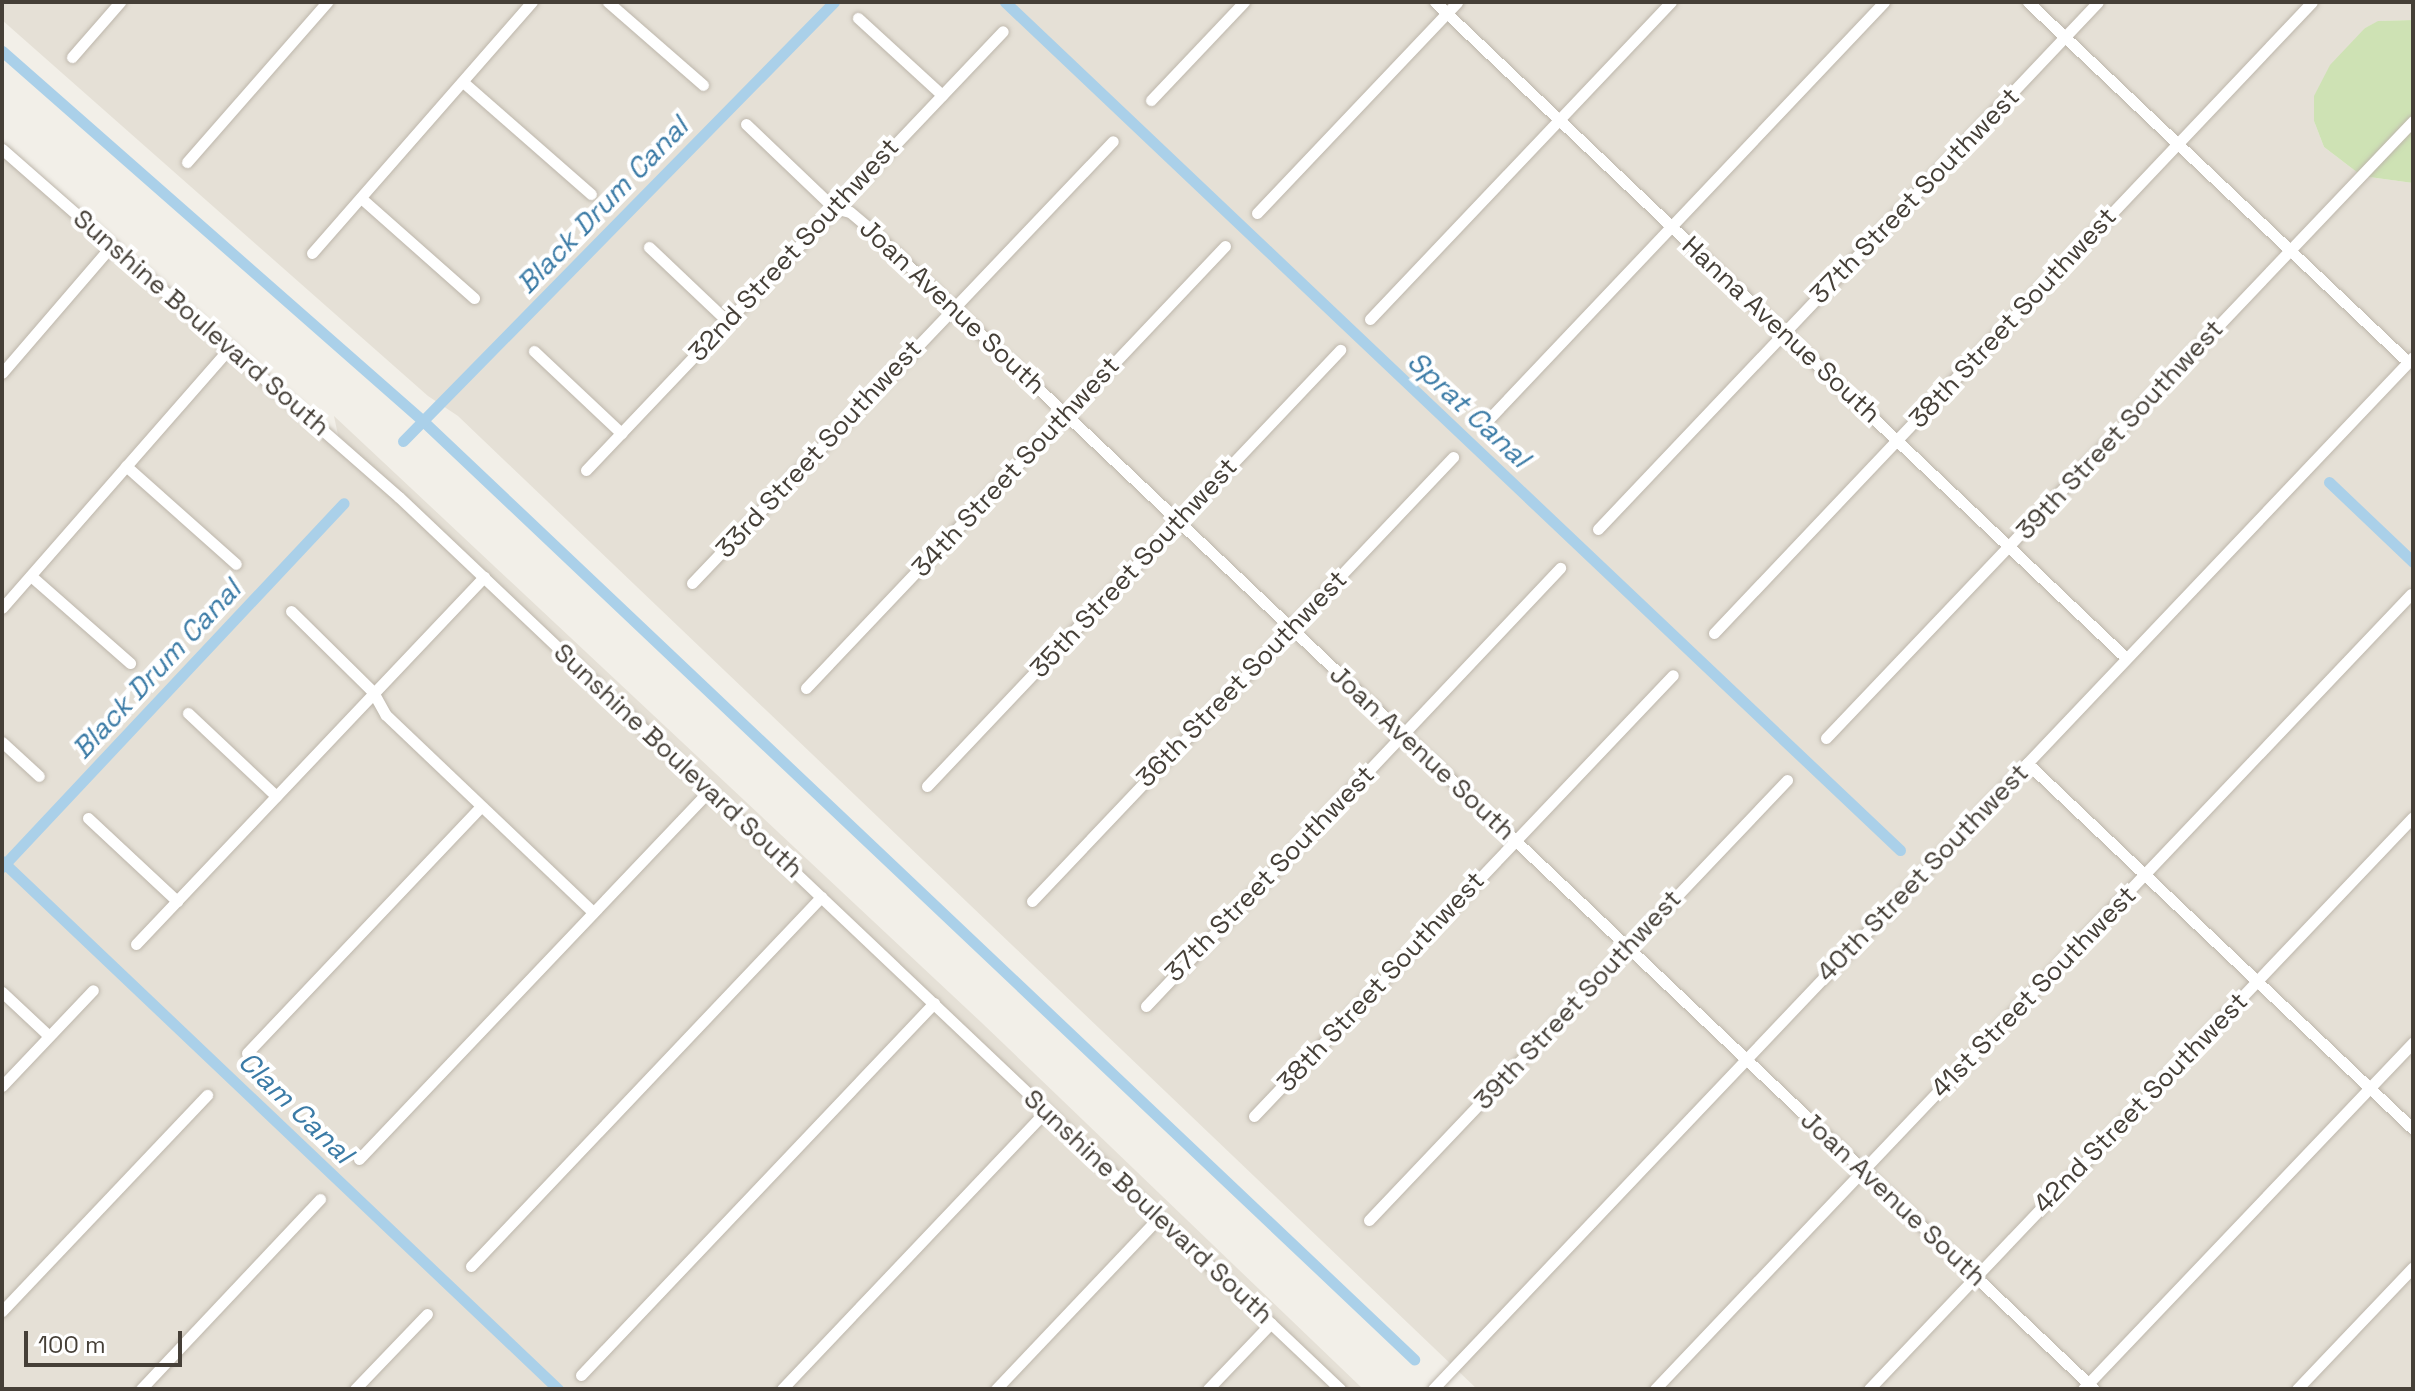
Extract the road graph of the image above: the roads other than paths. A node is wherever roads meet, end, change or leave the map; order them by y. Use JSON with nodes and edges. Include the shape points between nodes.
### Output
{"nodes":[{"id":1,"x":120,"y":2,"type":"edge"},
{"id":2,"x":327,"y":2,"type":"edge"},
{"id":3,"x":532,"y":2,"type":"edge"},
{"id":4,"x":608,"y":2,"type":"edge"},
{"id":5,"x":1244,"y":2,"type":"edge"},
{"id":6,"x":1435,"y":2,"type":"edge"},
{"id":7,"x":1457,"y":2,"type":"edge"},
{"id":8,"x":1671,"y":2,"type":"edge"},
{"id":9,"x":1884,"y":2,"type":"edge"},
{"id":10,"x":2028,"y":2,"type":"edge"},
{"id":11,"x":2098,"y":2,"type":"edge"},
{"id":12,"x":2312,"y":2,"type":"edge"},
{"id":13,"x":1446,"y":13,"type":"junction"},
{"id":14,"x":858,"y":18,"type":"dead end"},
{"id":15,"x":1003,"y":31,"type":"dead end"},
{"id":16,"x":2064,"y":38,"type":"junction"},
{"id":17,"x":72,"y":57,"type":"dead end"},
{"id":18,"x":463,"y":82,"type":"junction"},
{"id":19,"x":703,"y":85,"type":"dead end"},
{"id":20,"x":942,"y":95,"type":"junction"},
{"id":21,"x":1151,"y":100,"type":"dead end"},
{"id":22,"x":1559,"y":120,"type":"junction"},
{"id":23,"x":2413,"y":121,"type":"edge"},
{"id":24,"x":746,"y":124,"type":"dead end"},
{"id":25,"x":1113,"y":141,"type":"dead end"},
{"id":26,"x":2177,"y":143,"type":"junction"},
{"id":27,"x":2,"y":149,"type":"edge"},
{"id":28,"x":187,"y":162,"type":"dead end"},
{"id":29,"x":591,"y":194,"type":"dead end"},
{"id":30,"x":361,"y":198,"type":"junction"},
{"id":31,"x":834,"y":208,"type":"junction"},
{"id":32,"x":1257,"y":213,"type":"dead end"},
{"id":33,"x":1672,"y":227,"type":"junction"},
{"id":34,"x":112,"y":245,"type":"junction"},
{"id":35,"x":1225,"y":246,"type":"dead end"},
{"id":36,"x":649,"y":247,"type":"dead end"},
{"id":37,"x":2290,"y":250,"type":"junction"},
{"id":38,"x":312,"y":253,"type":"dead end"},
{"id":39,"x":474,"y":298,"type":"dead end"},
{"id":40,"x":953,"y":308,"type":"junction"},
{"id":41,"x":1370,"y":319,"type":"dead end"},
{"id":42,"x":727,"y":321,"type":"junction"},
{"id":43,"x":1784,"y":334,"type":"junction"},
{"id":44,"x":230,"y":348,"type":"junction"},
{"id":45,"x":1340,"y":350,"type":"dead end"},
{"id":46,"x":534,"y":351,"type":"dead end"},
{"id":47,"x":2410,"y":360,"type":"edge"},
{"id":48,"x":2,"y":373,"type":"edge"},
{"id":49,"x":1065,"y":415,"type":"junction"},
{"id":50,"x":1486,"y":422,"type":"dead end"},
{"id":51,"x":621,"y":433,"type":"junction"},
{"id":52,"x":1897,"y":440,"type":"junction"},
{"id":53,"x":1453,"y":457,"type":"dead end"},
{"id":54,"x":126,"y":466,"type":"junction"},
{"id":55,"x":586,"y":470,"type":"dead end"},
{"id":56,"x":1178,"y":521,"type":"junction"},
{"id":57,"x":1598,"y":529,"type":"dead end"},
{"id":58,"x":2009,"y":546,"type":"junction"},
{"id":59,"x":236,"y":564,"type":"dead end"},
{"id":60,"x":1560,"y":568,"type":"dead end"},
{"id":61,"x":31,"y":576,"type":"junction"},
{"id":62,"x":484,"y":577,"type":"junction"},
{"id":63,"x":692,"y":583,"type":"dead end"},
{"id":64,"x":2411,"y":594,"type":"dead end"},
{"id":65,"x":2,"y":608,"type":"edge"},
{"id":66,"x":291,"y":611,"type":"dead end"},
{"id":67,"x":1291,"y":628,"type":"junction"},
{"id":68,"x":1714,"y":633,"type":"dead end"},
{"id":69,"x":2126,"y":658,"type":"junction"},
{"id":70,"x":130,"y":663,"type":"dead end"},
{"id":71,"x":1673,"y":675,"type":"dead end"},
{"id":72,"x":806,"y":688,"type":"dead end"},
{"id":73,"x":373,"y":692,"type":"junction"},
{"id":74,"x":188,"y":713,"type":"dead end"},
{"id":75,"x":1403,"y":734,"type":"junction"},
{"id":76,"x":1826,"y":738,"type":"dead end"},
{"id":77,"x":2,"y":742,"type":"edge"},
{"id":78,"x":2027,"y":763,"type":"junction"},
{"id":79,"x":39,"y":776,"type":"dead end"},
{"id":80,"x":1787,"y":780,"type":"dead end"},
{"id":81,"x":927,"y":786,"type":"dead end"},
{"id":82,"x":709,"y":791,"type":"junction"},
{"id":83,"x":276,"y":796,"type":"junction"},
{"id":84,"x":481,"y":806,"type":"junction"},
{"id":85,"x":2413,"y":817,"type":"edge"},
{"id":86,"x":88,"y":818,"type":"dead end"},
{"id":87,"x":1515,"y":841,"type":"junction"},
{"id":88,"x":2145,"y":875,"type":"junction"},
{"id":89,"x":821,"y":897,"type":"junction"},
{"id":90,"x":177,"y":901,"type":"junction"},
{"id":91,"x":1032,"y":901,"type":"dead end"},
{"id":92,"x":593,"y":912,"type":"junction"},
{"id":93,"x":136,"y":944,"type":"dead end"},
{"id":94,"x":1628,"y":948,"type":"junction"},
{"id":95,"x":2257,"y":981,"type":"junction"},
{"id":96,"x":93,"y":990,"type":"dead end"},
{"id":97,"x":2,"y":992,"type":"edge"},
{"id":98,"x":934,"y":1003,"type":"junction"},
{"id":99,"x":1146,"y":1006,"type":"dead end"},
{"id":100,"x":49,"y":1036,"type":"junction"},
{"id":101,"x":2413,"y":1042,"type":"edge"},
{"id":102,"x":247,"y":1053,"type":"dead end"},
{"id":103,"x":1746,"y":1059,"type":"junction"},
{"id":104,"x":2,"y":1086,"type":"edge"},
{"id":105,"x":2369,"y":1088,"type":"junction"},
{"id":106,"x":207,"y":1095,"type":"dead end"},
{"id":107,"x":1046,"y":1111,"type":"junction"},
{"id":108,"x":1254,"y":1116,"type":"dead end"},
{"id":109,"x":2413,"y":1129,"type":"edge"},
{"id":110,"x":359,"y":1159,"type":"dead end"},
{"id":111,"x":1863,"y":1171,"type":"junction"},
{"id":112,"x":320,"y":1199,"type":"dead end"},
{"id":113,"x":1159,"y":1217,"type":"junction"},
{"id":114,"x":1369,"y":1220,"type":"dead end"},
{"id":115,"x":471,"y":1266,"type":"dead end"},
{"id":116,"x":2413,"y":1267,"type":"edge"},
{"id":117,"x":1975,"y":1277,"type":"junction"},
{"id":118,"x":2,"y":1311,"type":"edge"},
{"id":119,"x":427,"y":1314,"type":"dead end"},
{"id":120,"x":1271,"y":1323,"type":"junction"},
{"id":121,"x":581,"y":1375,"type":"dead end"},
{"id":122,"x":2088,"y":1387,"type":"edge"},
{"id":123,"x":141,"y":1389,"type":"edge"},
{"id":124,"x":355,"y":1389,"type":"edge"},
{"id":125,"x":782,"y":1389,"type":"edge"},
{"id":126,"x":996,"y":1389,"type":"edge"},
{"id":127,"x":1208,"y":1389,"type":"edge"},
{"id":128,"x":1340,"y":1389,"type":"edge"},
{"id":129,"x":1433,"y":1389,"type":"edge"},
{"id":130,"x":1655,"y":1389,"type":"edge"},
{"id":131,"x":1869,"y":1389,"type":"edge"},
{"id":132,"x":2297,"y":1389,"type":"edge"}],
"edges":[{"from":1,"to":17,"type":"street"},
{"from":2,"to":28,"type":"street"},
{"from":3,"to":18,"type":"street"},
{"from":4,"to":19,"type":"street"},
{"from":5,"to":21,"type":"street"},
{"from":6,"to":13,"type":"street","name":"Hanna Avenue South"},
{"from":7,"to":13,"type":"street"},
{"from":8,"to":22,"type":"street"},
{"from":9,"to":33,"type":"street"},
{"from":10,"to":16,"type":"street"},
{"from":11,"to":16,"type":"street","name":"37th Street Southwest"},
{"from":12,"to":26,"type":"street","name":"38th Street Southwest"},
{"from":13,"to":22,"type":"street","name":"Hanna Avenue South"},
{"from":13,"to":32,"type":"street"},
{"from":14,"to":20,"type":"street"},
{"from":15,"to":20,"type":"street","name":"32nd Street Southwest"},
{"from":16,"to":26,"type":"street"},
{"from":16,"to":43,"type":"street","name":"37th Street Southwest"},
{"from":18,"to":29,"type":"street"},
{"from":18,"to":30,"type":"street"},
{"from":20,"to":31,"type":"street","name":"32nd Street Southwest"},
{"from":22,"to":33,"type":"street","name":"Hanna Avenue South"},
{"from":22,"to":41,"type":"street"},
{"from":23,"to":37,"type":"street","name":"39th Street Southwest"},
{"from":24,"to":31,"type":"street","name":"Joan Avenue South"},
{"from":25,"to":40,"type":"street","name":"33rd Street Southwest"},
{"from":26,"to":37,"type":"street"},
{"from":26,"to":52,"type":"street","name":"38th Street Southwest"},
{"from":27,"to":34,"type":"street","name":"Sunshine Boulevard South"},
{"from":30,"to":38,"type":"street"},
{"from":30,"to":39,"type":"street"},
{"from":31,"to":40,"type":"street","name":"Joan Avenue South","via":[[850,212]]},
{"from":31,"to":42,"type":"street","name":"32nd Street Southwest"},
{"from":33,"to":43,"type":"street","name":"Hanna Avenue South"},
{"from":33,"to":50,"type":"street"},
{"from":34,"to":44,"type":"street","name":"Sunshine Boulevard South"},
{"from":34,"to":48,"type":"street"},
{"from":35,"to":49,"type":"street","name":"34th Street Southwest"},
{"from":36,"to":42,"type":"street"},
{"from":37,"to":47,"type":"street"},
{"from":37,"to":58,"type":"street","name":"39th Street Southwest"},
{"from":40,"to":49,"type":"street","name":"Joan Avenue South"},
{"from":40,"to":63,"type":"street","name":"33rd Street Southwest"},
{"from":42,"to":51,"type":"street","name":"32nd Street Southwest"},
{"from":43,"to":52,"type":"street","name":"Hanna Avenue South"},
{"from":43,"to":57,"type":"street","name":"37th Street Southwest"},
{"from":44,"to":54,"type":"street"},
{"from":44,"to":62,"type":"street","name":"Sunshine Boulevard South"},
{"from":45,"to":56,"type":"street","name":"35th Street Southwest"},
{"from":46,"to":51,"type":"street"},
{"from":47,"to":69,"type":"street","name":"40th Street Southwest"},
{"from":49,"to":56,"type":"street","name":"Joan Avenue South"},
{"from":49,"to":72,"type":"street","name":"34th Street Southwest"},
{"from":51,"to":55,"type":"street","name":"32nd Street Southwest"},
{"from":52,"to":58,"type":"street","name":"Hanna Avenue South"},
{"from":52,"to":68,"type":"street","name":"38th Street Southwest"},
{"from":53,"to":67,"type":"street","name":"36th Street Southwest"},
{"from":54,"to":59,"type":"street"},
{"from":54,"to":61,"type":"street"},
{"from":56,"to":67,"type":"street","name":"Joan Avenue South"},
{"from":56,"to":81,"type":"street","name":"35th Street Southwest"},
{"from":58,"to":69,"type":"street","name":"Hanna Avenue South"},
{"from":58,"to":76,"type":"street","name":"39th Street Southwest"},
{"from":60,"to":75,"type":"street","name":"37th Street Southwest"},
{"from":61,"to":65,"type":"street"},
{"from":61,"to":70,"type":"street"},
{"from":62,"to":73,"type":"street"},
{"from":62,"to":82,"type":"street","name":"Sunshine Boulevard South"},
{"from":64,"to":88,"type":"street","name":"41st Street Southwest"},
{"from":66,"to":73,"type":"street"},
{"from":67,"to":75,"type":"street","name":"Joan Avenue South"},
{"from":67,"to":91,"type":"street","name":"36th Street Southwest"},
{"from":69,"to":78,"type":"street","name":"40th Street Southwest"},
{"from":71,"to":87,"type":"street","name":"38th Street Southwest"},
{"from":73,"to":83,"type":"street"},
{"from":73,"to":84,"type":"street","via":[[386,715]]},
{"from":74,"to":83,"type":"street"},
{"from":75,"to":87,"type":"street","name":"Joan Avenue South"},
{"from":75,"to":99,"type":"street","name":"37th Street Southwest"},
{"from":77,"to":79,"type":"street"},
{"from":78,"to":88,"type":"street"},
{"from":78,"to":103,"type":"street","name":"40th Street Southwest"},
{"from":80,"to":94,"type":"street","name":"39th Street Southwest"},
{"from":82,"to":89,"type":"street","name":"Sunshine Boulevard South"},
{"from":82,"to":92,"type":"street"},
{"from":83,"to":90,"type":"street"},
{"from":84,"to":92,"type":"street"},
{"from":84,"to":102,"type":"street"},
{"from":85,"to":95,"type":"street","name":"42nd Street Southwest"},
{"from":86,"to":90,"type":"street"},
{"from":87,"to":94,"type":"street","name":"Joan Avenue South"},
{"from":87,"to":108,"type":"street","name":"38th Street Southwest"},
{"from":88,"to":95,"type":"street"},
{"from":88,"to":111,"type":"street","name":"41st Street Southwest"},
{"from":89,"to":98,"type":"street","name":"Sunshine Boulevard South"},
{"from":89,"to":115,"type":"street"},
{"from":90,"to":93,"type":"street"},
{"from":92,"to":110,"type":"street"},
{"from":94,"to":103,"type":"street","name":"Joan Avenue South"},
{"from":94,"to":114,"type":"street","name":"39th Street Southwest"},
{"from":95,"to":105,"type":"street"},
{"from":95,"to":117,"type":"street","name":"42nd Street Southwest"},
{"from":96,"to":100,"type":"street"},
{"from":97,"to":100,"type":"street"},
{"from":98,"to":107,"type":"street","name":"Sunshine Boulevard South"},
{"from":98,"to":121,"type":"street"},
{"from":100,"to":104,"type":"street"},
{"from":101,"to":105,"type":"street"},
{"from":103,"to":111,"type":"street","name":"Joan Avenue South"},
{"from":103,"to":129,"type":"street","name":"40th Street Southwest"},
{"from":105,"to":109,"type":"street"},
{"from":105,"to":122,"type":"street"},
{"from":106,"to":118,"type":"street"},
{"from":107,"to":113,"type":"street","name":"Sunshine Boulevard South"},
{"from":107,"to":125,"type":"street"},
{"from":111,"to":117,"type":"street","name":"Joan Avenue South"},
{"from":111,"to":130,"type":"street","name":"41st Street Southwest"},
{"from":112,"to":123,"type":"street"},
{"from":113,"to":120,"type":"street","name":"Sunshine Boulevard South"},
{"from":113,"to":126,"type":"street"},
{"from":116,"to":132,"type":"street"},
{"from":117,"to":122,"type":"street","name":"Joan Avenue South"},
{"from":117,"to":131,"type":"street","name":"42nd Street Southwest"},
{"from":119,"to":124,"type":"street"},
{"from":120,"to":127,"type":"street"},
{"from":120,"to":128,"type":"street","name":"Sunshine Boulevard South"}]}
